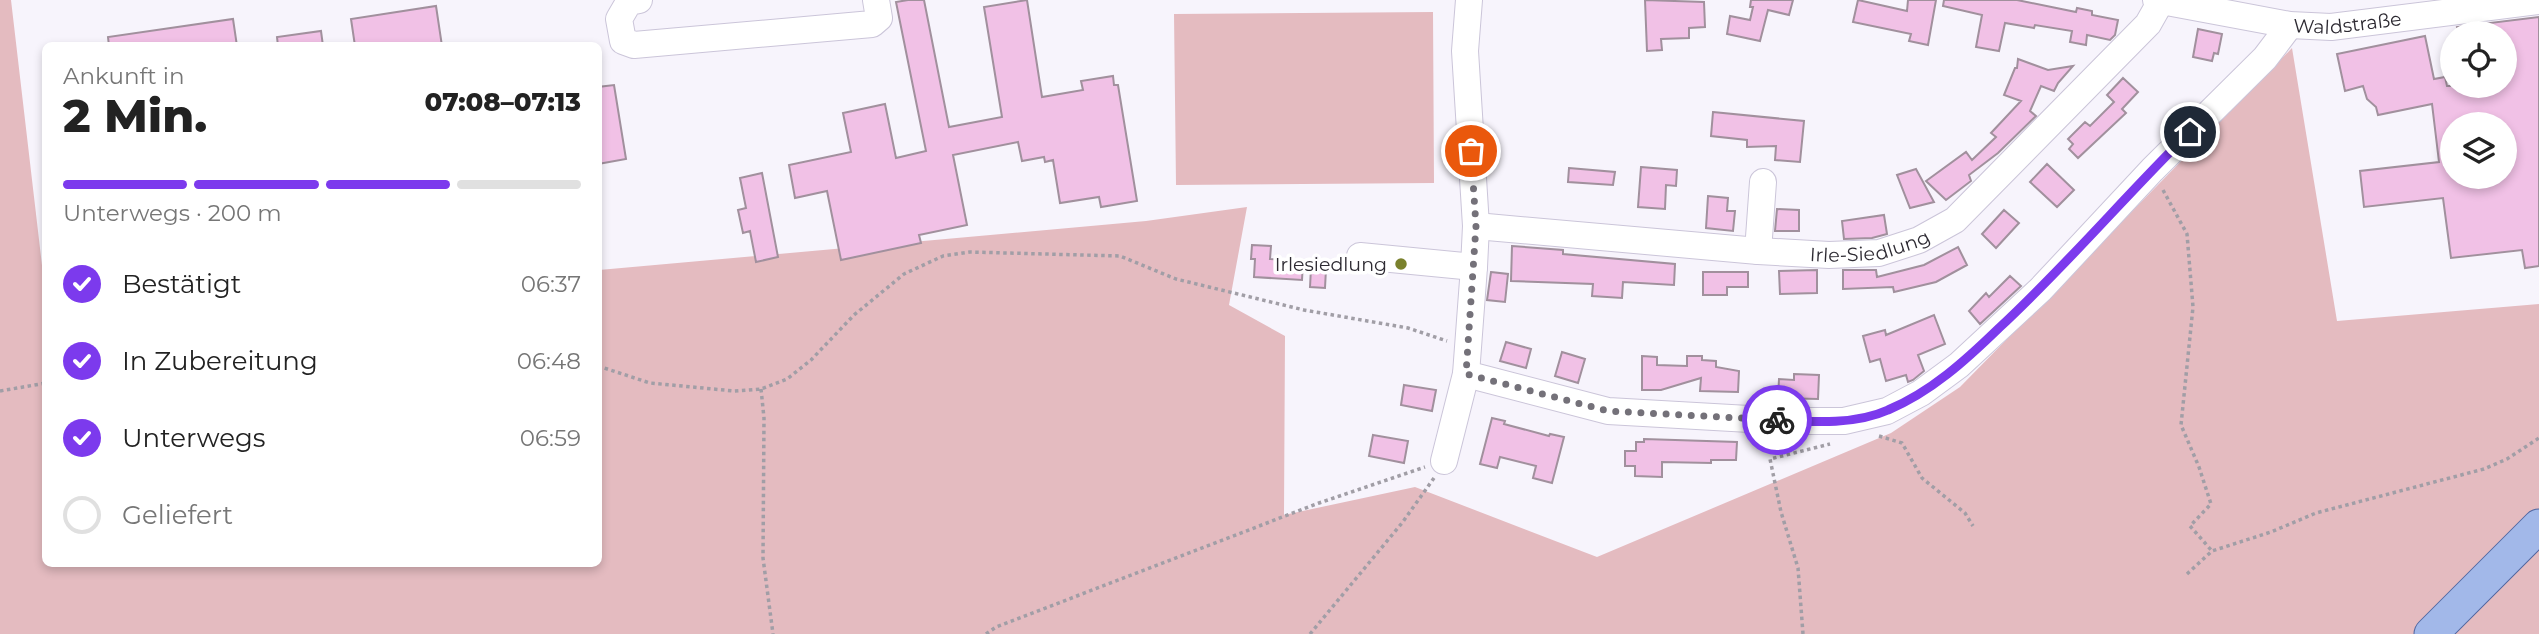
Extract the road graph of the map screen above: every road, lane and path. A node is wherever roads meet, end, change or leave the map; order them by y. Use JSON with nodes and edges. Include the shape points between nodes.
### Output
{"nodes":[{"id":1,"x":639,"y":0,"type":"edge"},
{"id":2,"x":876,"y":0,"type":"edge"},
{"id":3,"x":1469,"y":0,"type":"edge"},
{"id":4,"x":2159,"y":0,"type":"edge"},
{"id":5,"x":2539,"y":1,"type":"edge"},
{"id":6,"x":2290,"y":25,"type":"junction"},
{"id":7,"x":2152,"y":170,"type":"junction"},
{"id":8,"x":1763,"y":182,"type":"dead end"},
{"id":9,"x":1476,"y":226,"type":"junction"},
{"id":10,"x":1758,"y":251,"type":"junction"},
{"id":11,"x":1360,"y":256,"type":"dead end"},
{"id":12,"x":1474,"y":267,"type":"junction"},
{"id":13,"x":1467,"y":361,"type":"junction"},
{"id":14,"x":602,"y":367,"type":"edge"},
{"id":15,"x":42,"y":384,"type":"edge"},
{"id":16,"x":761,"y":389,"type":"junction"},
{"id":17,"x":0,"y":391,"type":"edge"},
{"id":18,"x":1870,"y":433,"type":"dead end"},
{"id":19,"x":2539,"y":438,"type":"edge"},
{"id":20,"x":1770,"y":460,"type":"dead end"},
{"id":21,"x":1444,"y":461,"type":"junction"},
{"id":22,"x":1973,"y":526,"type":"dead end"},
{"id":23,"x":2539,"y":526,"type":"edge"},
{"id":24,"x":2212,"y":551,"type":"junction"},
{"id":25,"x":2187,"y":574,"type":"dead end"},
{"id":26,"x":773,"y":634,"type":"edge"},
{"id":27,"x":986,"y":634,"type":"edge"},
{"id":28,"x":1310,"y":634,"type":"edge"},
{"id":29,"x":1802,"y":634,"type":"edge"},
{"id":30,"x":2431,"y":634,"type":"edge"}],
"edges":[{"from":1,"to":2,"type":"street","via":[[629,2],[619,19],[623,41],[635,45],[872,24],[879,18]]},
{"from":3,"to":9,"type":"street","via":[[1465,51]]},
{"from":4,"to":6,"type":"street","name":"Waldstraße"},
{"from":4,"to":10,"type":"street","name":"Irle-Siedlung","via":[[2148,24],[1955,220],[1919,240],[1879,253]]},
{"from":5,"to":6,"type":"street","name":"Waldstraße","via":[[2331,27]]},
{"from":6,"to":7,"type":"street","via":[[2265,58]]},
{"from":7,"to":13,"type":"street","via":[[2041,289],[1959,365],[1886,411],[1844,421],[1608,411]]},
{"from":7,"to":24,"type":"path","via":[[2188,234],[2193,307],[2181,425],[2211,504],[2190,526]]},
{"from":8,"to":10,"type":"street"},
{"from":9,"to":10,"type":"street","name":"Irle-Siedlung"},
{"from":9,"to":12,"type":"street"},
{"from":11,"to":12,"type":"street"},
{"from":12,"to":13,"type":"street"},
{"from":13,"to":16,"type":"path","via":[[1408,328],[1304,310],[1176,279],[1120,256],[970,252],[943,256],[904,274],[854,315],[811,360],[787,379]]},
{"from":13,"to":21,"type":"street"},
{"from":14,"to":16,"type":"path","via":[[650,383]]},
{"from":15,"to":17,"type":"path"},
{"from":16,"to":26,"type":"path","via":[[763,558]]},
{"from":18,"to":22,"type":"path","via":[[1902,443],[1922,478],[1965,513]]},
{"from":19,"to":24,"type":"path","via":[[2484,469],[2316,513]]},
{"from":20,"to":29,"type":"path","via":[[1798,568]]},
{"from":21,"to":27,"type":"path","via":[[1280,518]]},
{"from":21,"to":28,"type":"path","via":[[1402,523]]},
{"from":23,"to":30,"type":"main road"},
{"from":24,"to":25,"type":"path"}]}
